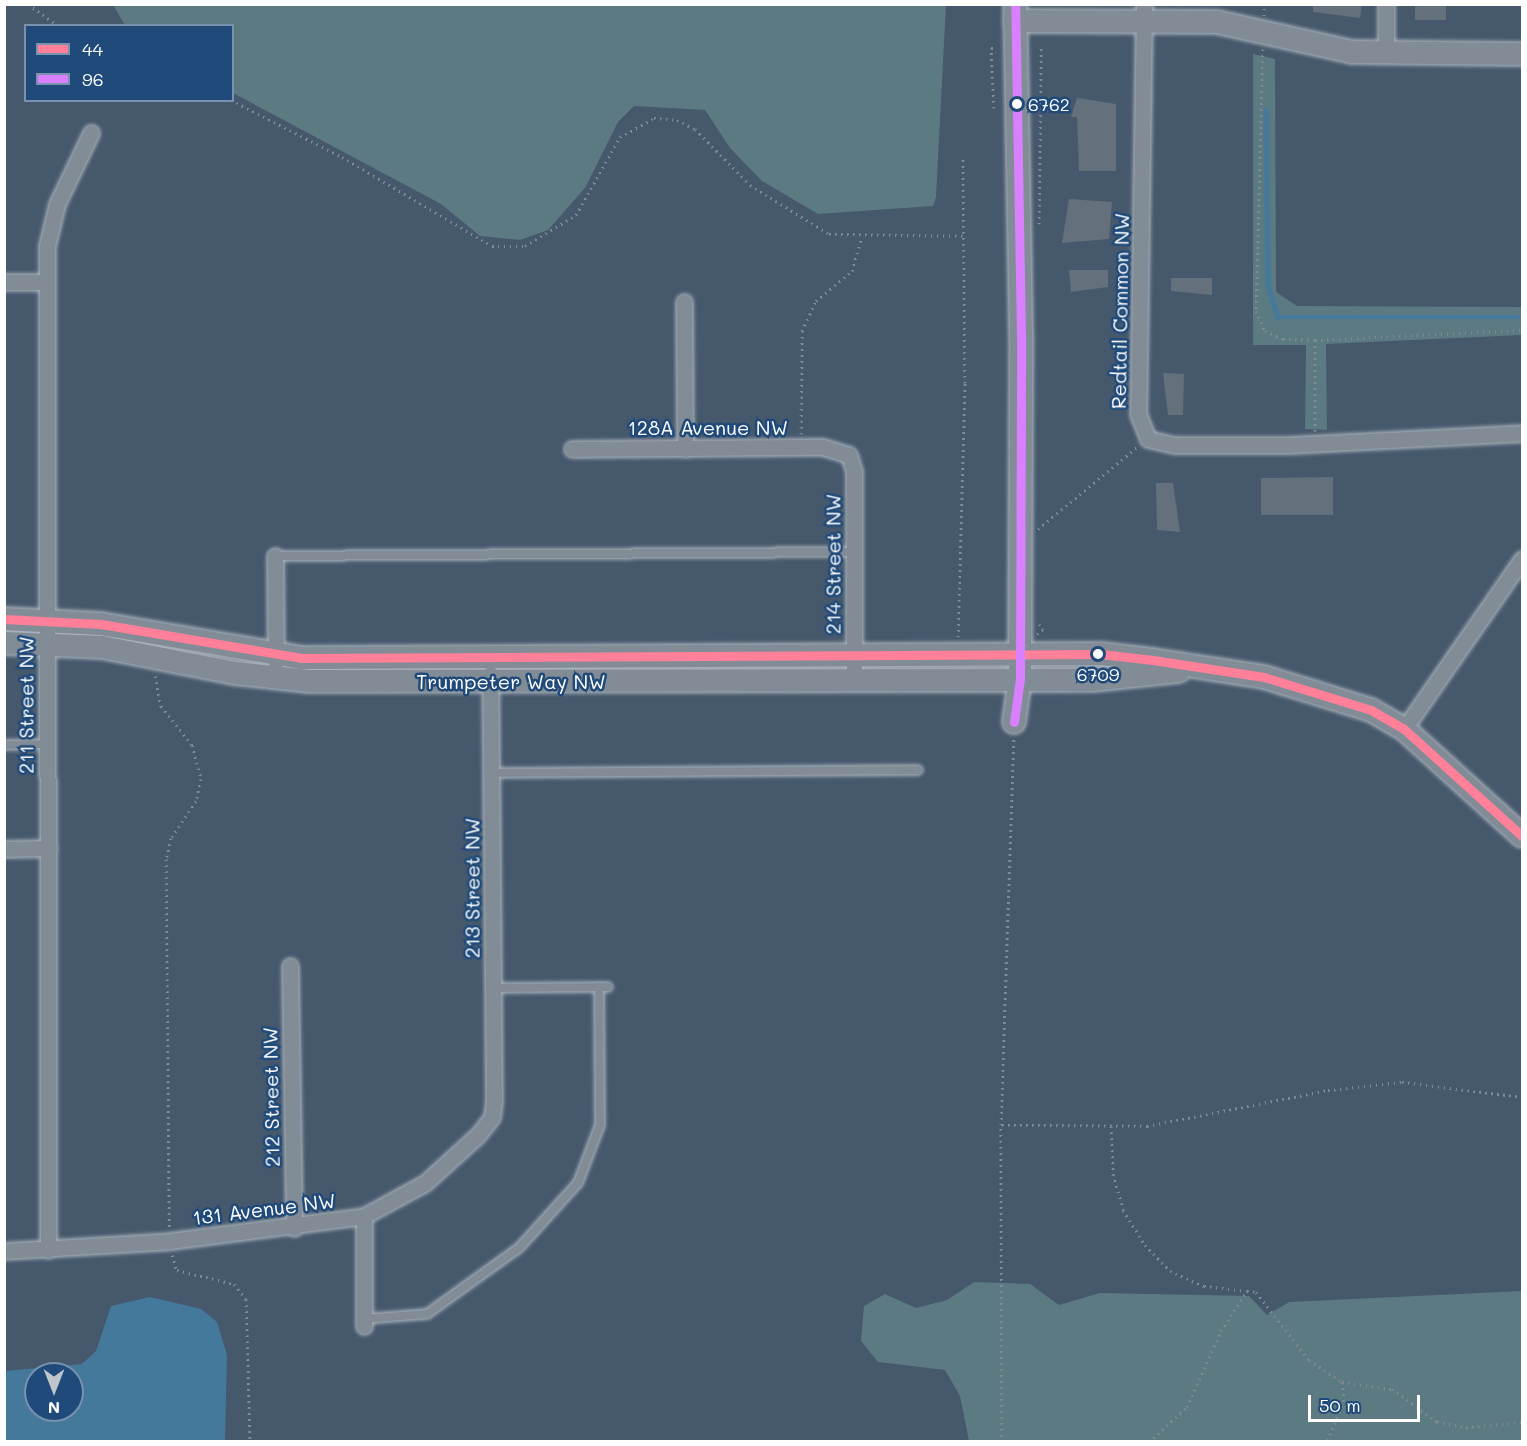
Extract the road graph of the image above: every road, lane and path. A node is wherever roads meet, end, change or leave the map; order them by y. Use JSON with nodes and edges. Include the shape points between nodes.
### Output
{"nodes":[{"id":1,"x":28,"y":4,"type":"edge"},
{"id":2,"x":1264,"y":4,"type":"edge"},
{"id":3,"x":1386,"y":4,"type":"edge"},
{"id":4,"x":1015,"y":13,"type":"edge"},
{"id":5,"x":1144,"y":13,"type":"edge"},
{"id":6,"x":1264,"y":17,"type":"dead end"},
{"id":7,"x":55,"y":24,"type":"edge"},
{"id":8,"x":1263,"y":45,"type":"dead end"},
{"id":9,"x":997,"y":48,"type":"dead end"},
{"id":10,"x":1386,"y":53,"type":"junction"},
{"id":11,"x":1522,"y":54,"type":"edge"},
{"id":12,"x":234,"y":102,"type":"edge"},
{"id":13,"x":994,"y":108,"type":"dead end"},
{"id":14,"x":91,"y":133,"type":"dead end"},
{"id":15,"x":963,"y":156,"type":"dead end"},
{"id":16,"x":862,"y":236,"type":"junction"},
{"id":17,"x":963,"y":236,"type":"junction"},
{"id":18,"x":4,"y":282,"type":"edge"},
{"id":19,"x":46,"y":282,"type":"junction"},
{"id":20,"x":684,"y":302,"type":"dead end"},
{"id":21,"x":1522,"y":330,"type":"edge"},
{"id":22,"x":1315,"y":340,"type":"junction"},
{"id":23,"x":1522,"y":433,"type":"edge"},
{"id":24,"x":1148,"y":438,"type":"junction"},
{"id":25,"x":1314,"y":445,"type":"junction"},
{"id":26,"x":801,"y":448,"type":"junction"},
{"id":27,"x":572,"y":449,"type":"dead end"},
{"id":28,"x":685,"y":449,"type":"junction"},
{"id":29,"x":844,"y":451,"type":"joint"},
{"id":30,"x":1037,"y":530,"type":"dead end"},
{"id":31,"x":854,"y":552,"type":"junction"},
{"id":32,"x":275,"y":556,"type":"joint"},
{"id":33,"x":1522,"y":559,"type":"edge"},
{"id":34,"x":47,"y":619,"type":"junction"},
{"id":35,"x":4,"y":620,"type":"edge"},
{"id":36,"x":958,"y":640,"type":"dead end"},
{"id":37,"x":47,"y":642,"type":"junction"},
{"id":38,"x":4,"y":643,"type":"edge"},
{"id":39,"x":276,"y":656,"type":"junction"},
{"id":40,"x":1020,"y":656,"type":"junction"},
{"id":41,"x":854,"y":657,"type":"junction"},
{"id":42,"x":490,"y":658,"type":"junction"},
{"id":43,"x":157,"y":667,"type":"dead end"},
{"id":44,"x":1208,"y":668,"type":"junction"},
{"id":45,"x":1020,"y":679,"type":"junction"},
{"id":46,"x":275,"y":680,"type":"junction"},
{"id":47,"x":854,"y":680,"type":"junction"},
{"id":48,"x":490,"y":681,"type":"junction"},
{"id":49,"x":1014,"y":722,"type":"joint"},
{"id":50,"x":1404,"y":729,"type":"junction"},
{"id":51,"x":48,"y":744,"type":"junction"},
{"id":52,"x":4,"y":745,"type":"edge"},
{"id":53,"x":918,"y":770,"type":"dead end"},
{"id":54,"x":492,"y":773,"type":"junction"},
{"id":55,"x":1522,"y":836,"type":"edge"},
{"id":56,"x":49,"y":848,"type":"junction"},
{"id":57,"x":4,"y":849,"type":"edge"},
{"id":58,"x":290,"y":966,"type":"dead end"},
{"id":59,"x":494,"y":988,"type":"junction"},
{"id":60,"x":1522,"y":1097,"type":"edge"},
{"id":61,"x":492,"y":1117,"type":"joint"},
{"id":62,"x":1001,"y":1125,"type":"junction"},
{"id":63,"x":1111,"y":1126,"type":"junction"},
{"id":64,"x":364,"y":1216,"type":"junction"},
{"id":65,"x":294,"y":1228,"type":"junction"},
{"id":66,"x":169,"y":1231,"type":"dead end"},
{"id":67,"x":48,"y":1250,"type":"junction"},
{"id":68,"x":4,"y":1251,"type":"edge"},
{"id":69,"x":171,"y":1254,"type":"dead end"},
{"id":70,"x":1247,"y":1291,"type":"junction"},
{"id":71,"x":364,"y":1323,"type":"joint"},
{"id":72,"x":1342,"y":1382,"type":"junction"},
{"id":73,"x":1522,"y":1422,"type":"edge"},
{"id":74,"x":250,"y":1442,"type":"edge"},
{"id":75,"x":1002,"y":1442,"type":"edge"},
{"id":76,"x":1149,"y":1442,"type":"edge"},
{"id":77,"x":1327,"y":1442,"type":"edge"}],
"edges":[{"from":1,"to":7,"type":"path"},
{"from":2,"to":6,"type":"path"},
{"from":3,"to":10,"type":"street"},
{"from":4,"to":5,"type":"street"},
{"from":4,"to":40,"type":"street"},
{"from":5,"to":10,"type":"street","via":[[1239,24],[1343,50]]},
{"from":5,"to":24,"type":"street","name":"Redtail Common NW","via":[[1138,414]]},
{"from":8,"to":22,"type":"path","via":[[1256,311],[1272,336]]},
{"from":9,"to":13,"type":"path","via":[[991,48]]},
{"from":10,"to":11,"type":"street"},
{"from":12,"to":16,"type":"path","via":[[342,157],[492,246],[525,246],[576,215],[620,137],[654,118],[677,120],[695,129],[750,185],[808,225],[829,234]]},
{"from":14,"to":19,"type":"street","name":"211 Street NW","via":[[50,224]]},
{"from":15,"to":17,"type":"path"},
{"from":16,"to":17,"type":"path"},
{"from":16,"to":26,"type":"path","via":[[852,271],[816,301],[802,332]]},
{"from":17,"to":36,"type":"path"},
{"from":18,"to":19,"type":"street"},
{"from":19,"to":34,"type":"street","name":"211 Street NW"},
{"from":20,"to":28,"type":"street"},
{"from":21,"to":22,"type":"path"},
{"from":22,"to":25,"type":"path"},
{"from":23,"to":25,"type":"street"},
{"from":24,"to":25,"type":"street","via":[[1174,445]]},
{"from":24,"to":30,"type":"path"},
{"from":26,"to":28,"type":"street","name":"128A Avenue NW"},
{"from":26,"to":29,"type":"street","name":"128A Avenue NW"},
{"from":27,"to":28,"type":"street","name":"128A Avenue NW"},
{"from":29,"to":31,"type":"street","name":"214 Street NW","via":[[854,463]]},
{"from":31,"to":32,"type":"lane"},
{"from":31,"to":41,"type":"street","name":"214 Street NW"},
{"from":32,"to":39,"type":"street"},
{"from":33,"to":50,"type":"street"},
{"from":34,"to":35,"type":"street","name":"Trumpeter Way NW"},
{"from":34,"to":37,"type":"street","name":"211 Street NW"},
{"from":34,"to":39,"type":"street","name":"Trumpeter Way NW","via":[[124,627]]},
{"from":37,"to":38,"type":"street","name":"Trumpeter Way NW"},
{"from":37,"to":46,"type":"street","name":"Trumpeter Way NW","via":[[102,647]]},
{"from":37,"to":51,"type":"street","name":"211 Street NW"},
{"from":39,"to":42,"type":"street","name":"Trumpeter Way NW"},
{"from":39,"to":46,"type":"street"},
{"from":40,"to":41,"type":"street","name":"Trumpeter Way NW"},
{"from":40,"to":44,"type":"street","name":"Trumpeter Way NW","via":[[1101,654]]},
{"from":40,"to":45,"type":"street"},
{"from":41,"to":42,"type":"street","name":"Trumpeter Way NW"},
{"from":41,"to":47,"type":"street","name":"214 Street NW"},
{"from":42,"to":48,"type":"street","name":"213 Street NW"},
{"from":43,"to":66,"type":"path","via":[[161,706],[192,745],[201,779],[196,801],[171,838],[166,859]]},
{"from":44,"to":45,"type":"street","name":"Trumpeter Way NW","via":[[1124,679]]},
{"from":44,"to":50,"type":"street","via":[[1325,692]]},
{"from":45,"to":47,"type":"street","name":"Trumpeter Way NW"},
{"from":45,"to":49,"type":"street"},
{"from":46,"to":48,"type":"street","name":"Trumpeter Way NW"},
{"from":47,"to":48,"type":"street","name":"Trumpeter Way NW"},
{"from":48,"to":54,"type":"street","name":"213 Street NW"},
{"from":49,"to":62,"type":"path"},
{"from":50,"to":55,"type":"street"},
{"from":51,"to":52,"type":"lane"},
{"from":51,"to":56,"type":"street","name":"211 Street NW"},
{"from":53,"to":54,"type":"lane"},
{"from":54,"to":59,"type":"street","name":"213 Street NW"},
{"from":56,"to":57,"type":"street"},
{"from":56,"to":67,"type":"street","name":"211 Street NW"},
{"from":58,"to":65,"type":"street","name":"212 Street NW"},
{"from":59,"to":61,"type":"street","name":"213 Street NW"},
{"from":59,"to":71,"type":"lane","via":[[603,987],[600,1125],[579,1183],[519,1248],[427,1314]]},
{"from":60,"to":63,"type":"path","via":[[1402,1082],[1328,1090],[1194,1119]]},
{"from":61,"to":64,"type":"street","name":"131 Avenue NW","via":[[425,1183]]},
{"from":62,"to":63,"type":"path"},
{"from":62,"to":75,"type":"path"},
{"from":63,"to":70,"type":"path","via":[[1121,1201],[1145,1245],[1170,1271],[1204,1286]]},
{"from":64,"to":65,"type":"street","name":"131 Avenue NW"},
{"from":64,"to":71,"type":"street"},
{"from":65,"to":67,"type":"street","name":"131 Avenue NW"},
{"from":67,"to":68,"type":"street","name":"131 Avenue NW"},
{"from":69,"to":74,"type":"path","via":[[177,1270],[234,1284],[246,1299]]},
{"from":70,"to":72,"type":"path","via":[[1256,1292],[1309,1360]]},
{"from":70,"to":76,"type":"path","via":[[1221,1331],[1187,1407]]},
{"from":72,"to":73,"type":"path","via":[[1392,1389],[1437,1422],[1466,1427]]},
{"from":72,"to":77,"type":"path","via":[[1344,1400]]}]}
